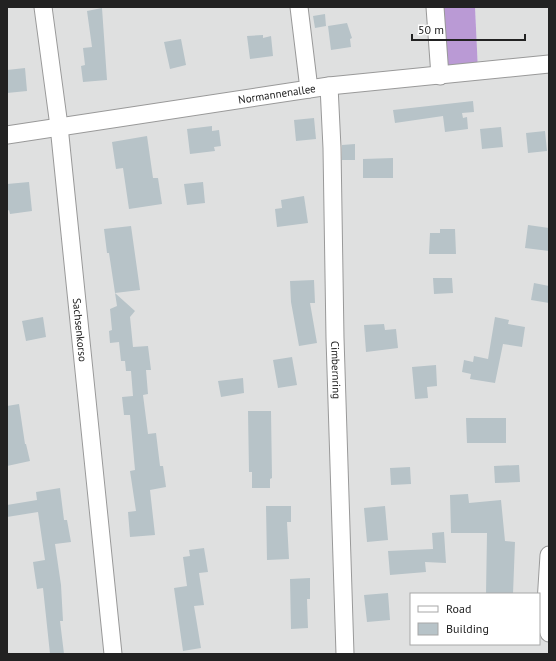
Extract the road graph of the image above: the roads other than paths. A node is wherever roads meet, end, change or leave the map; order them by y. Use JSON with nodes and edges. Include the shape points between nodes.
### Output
{"nodes":[{"id":1,"x":43,"y":7,"type":"edge"},
{"id":2,"x":299,"y":7,"type":"edge"},
{"id":3,"x":435,"y":7,"type":"edge"},
{"id":4,"x":549,"y":64,"type":"edge"},
{"id":5,"x":440,"y":76,"type":"junction"},
{"id":6,"x":329,"y":86,"type":"junction"},
{"id":7,"x":309,"y":89,"type":"junction"},
{"id":8,"x":59,"y":126,"type":"junction"},
{"id":9,"x":7,"y":135,"type":"edge"},
{"id":10,"x":549,"y":555,"type":"edge"},
{"id":11,"x":549,"y":633,"type":"edge"},
{"id":12,"x":114,"y":654,"type":"edge"},
{"id":13,"x":345,"y":654,"type":"edge"}],
"edges":[{"from":1,"to":8,"type":"street","name":"Sachsenkorso"},
{"from":2,"to":7,"type":"street"},
{"from":3,"to":5,"type":"street"},
{"from":4,"to":5,"type":"street","name":"Normannenallee"},
{"from":5,"to":6,"type":"street","name":"Normannenallee"},
{"from":6,"to":7,"type":"street","name":"Normannenallee"},
{"from":6,"to":13,"type":"street","name":"Cimbernring"},
{"from":7,"to":8,"type":"street","name":"Normannenallee"},
{"from":8,"to":9,"type":"street","name":"Normannenallee"},
{"from":8,"to":12,"type":"street","name":"Sachsenkorso"},
{"from":10,"to":11,"type":"street","via":[[545,619]]}]}
